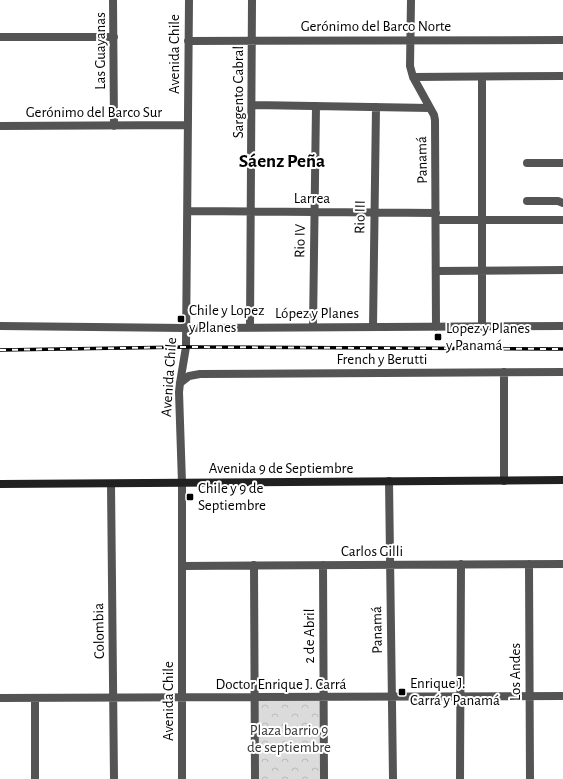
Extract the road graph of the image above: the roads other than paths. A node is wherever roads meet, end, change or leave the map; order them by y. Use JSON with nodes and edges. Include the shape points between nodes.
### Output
{"nodes":[{"id":1,"x":113,"y":0,"type":"edge"},
{"id":2,"x":188,"y":0,"type":"edge"},
{"id":3,"x":252,"y":0,"type":"edge"},
{"id":4,"x":411,"y":0,"type":"edge"},
{"id":5,"x":0,"y":37,"type":"edge"},
{"id":6,"x":114,"y":37,"type":"junction"},
{"id":7,"x":410,"y":40,"type":"junction"},
{"id":8,"x":563,"y":40,"type":"edge"},
{"id":9,"x":188,"y":41,"type":"junction"},
{"id":10,"x":252,"y":41,"type":"junction"},
{"id":11,"x":563,"y":76,"type":"edge"},
{"id":12,"x":413,"y":77,"type":"junction"},
{"id":13,"x":482,"y":77,"type":"junction"},
{"id":14,"x":252,"y":105,"type":"junction"},
{"id":15,"x":316,"y":106,"type":"junction"},
{"id":16,"x":376,"y":108,"type":"junction"},
{"id":17,"x":430,"y":108,"type":"junction"},
{"id":18,"x":188,"y":125,"type":"junction"},
{"id":19,"x":0,"y":126,"type":"edge"},
{"id":20,"x":114,"y":126,"type":"junction"},
{"id":21,"x":527,"y":163,"type":"dead end"},
{"id":22,"x":563,"y":163,"type":"edge"},
{"id":23,"x":527,"y":200,"type":"dead end"},
{"id":24,"x":563,"y":203,"type":"edge"},
{"id":25,"x":188,"y":211,"type":"junction"},
{"id":26,"x":251,"y":211,"type":"junction"},
{"id":27,"x":314,"y":212,"type":"junction"},
{"id":28,"x":374,"y":212,"type":"junction"},
{"id":29,"x":436,"y":216,"type":"junction"},
{"id":30,"x":563,"y":220,"type":"edge"},
{"id":31,"x":482,"y":221,"type":"junction"},
{"id":32,"x":563,"y":270,"type":"edge"},
{"id":33,"x":437,"y":271,"type":"junction"},
{"id":34,"x":482,"y":271,"type":"junction"},
{"id":35,"x":0,"y":326,"type":"edge"},
{"id":36,"x":563,"y":326,"type":"edge"},
{"id":37,"x":313,"y":327,"type":"junction"},
{"id":38,"x":372,"y":327,"type":"junction"},
{"id":39,"x":436,"y":327,"type":"junction"},
{"id":40,"x":482,"y":327,"type":"junction"},
{"id":41,"x":186,"y":328,"type":"junction"},
{"id":42,"x":250,"y":328,"type":"junction"},
{"id":43,"x":184,"y":365,"type":"junction"},
{"id":44,"x":504,"y":372,"type":"junction"},
{"id":45,"x":563,"y":372,"type":"edge"},
{"id":46,"x":200,"y":374,"type":"junction"},
{"id":47,"x":180,"y":383,"type":"junction"},
{"id":48,"x":563,"y":480,"type":"edge"},
{"id":49,"x":504,"y":481,"type":"junction"},
{"id":50,"x":389,"y":482,"type":"junction"},
{"id":51,"x":182,"y":483,"type":"junction"},
{"id":52,"x":0,"y":484,"type":"edge"},
{"id":53,"x":111,"y":484,"type":"junction"},
{"id":54,"x":391,"y":564,"type":"junction"},
{"id":55,"x":461,"y":564,"type":"junction"},
{"id":56,"x":529,"y":564,"type":"junction"},
{"id":57,"x":563,"y":564,"type":"edge"},
{"id":58,"x":254,"y":565,"type":"junction"},
{"id":59,"x":323,"y":565,"type":"junction"},
{"id":60,"x":182,"y":566,"type":"junction"},
{"id":61,"x":460,"y":696,"type":"junction"},
{"id":62,"x":529,"y":696,"type":"junction"},
{"id":63,"x":563,"y":696,"type":"edge"},
{"id":64,"x":392,"y":697,"type":"junction"},
{"id":65,"x":0,"y":698,"type":"edge"},
{"id":66,"x":35,"y":698,"type":"junction"},
{"id":67,"x":113,"y":698,"type":"junction"},
{"id":68,"x":255,"y":698,"type":"junction"},
{"id":69,"x":323,"y":698,"type":"junction"},
{"id":70,"x":182,"y":699,"type":"junction"},
{"id":71,"x":35,"y":779,"type":"edge"},
{"id":72,"x":114,"y":779,"type":"edge"},
{"id":73,"x":182,"y":779,"type":"edge"},
{"id":74,"x":255,"y":779,"type":"edge"},
{"id":75,"x":324,"y":779,"type":"edge"},
{"id":76,"x":393,"y":779,"type":"edge"},
{"id":77,"x":460,"y":779,"type":"edge"},
{"id":78,"x":530,"y":779,"type":"edge"}],
"edges":[{"from":1,"to":6,"type":"street","name":"Las Guayanas"},
{"from":2,"to":9,"type":"street","name":"Avenida Chile"},
{"from":3,"to":10,"type":"street","name":"Sargento Cabral"},
{"from":4,"to":7,"type":"street","name":"Panamá"},
{"from":5,"to":6,"type":"street"},
{"from":6,"to":20,"type":"street","name":"Las Guayanas"},
{"from":7,"to":8,"type":"street","name":"Gerónimo del Barco Norte"},
{"from":7,"to":10,"type":"street","name":"Gerónimo del Barco Norte"},
{"from":7,"to":12,"type":"street","name":"Panamá","via":[[410,66]]},
{"from":9,"to":10,"type":"street","name":"Gerónimo del Barco Norte"},
{"from":9,"to":18,"type":"street","name":"Avenida Chile"},
{"from":10,"to":14,"type":"street","name":"Sargento Cabral"},
{"from":11,"to":13,"type":"street"},
{"from":12,"to":13,"type":"street"},
{"from":12,"to":17,"type":"street","name":"Panamá"},
{"from":13,"to":31,"type":"street"},
{"from":14,"to":15,"type":"street"},
{"from":14,"to":26,"type":"street","name":"Sargento Cabral"},
{"from":15,"to":16,"type":"street"},
{"from":15,"to":27,"type":"street","name":"Rio IV"},
{"from":16,"to":17,"type":"street"},
{"from":16,"to":28,"type":"street","name":"Rio III"},
{"from":17,"to":29,"type":"street","name":"Panamá","via":[[435,120]]},
{"from":18,"to":20,"type":"street","name":"Gerónimo del Barco Sur"},
{"from":18,"to":25,"type":"street","name":"Avenida Chile"},
{"from":19,"to":20,"type":"street","name":"Gerónimo del Barco Sur"},
{"from":21,"to":22,"type":"street"},
{"from":23,"to":24,"type":"street"},
{"from":25,"to":26,"type":"street","name":"Larrea"},
{"from":25,"to":41,"type":"street","name":"Avenida Chile"},
{"from":26,"to":27,"type":"street","name":"Larrea"},
{"from":26,"to":42,"type":"street","name":"Sargento Cabral"},
{"from":27,"to":28,"type":"street","name":"Larrea"},
{"from":27,"to":37,"type":"street","name":"Rio IV"},
{"from":28,"to":29,"type":"street","name":"Larrea"},
{"from":28,"to":38,"type":"street","name":"Rio III"},
{"from":29,"to":31,"type":"street","name":"Larrea"},
{"from":29,"to":33,"type":"street","name":"Panamá"},
{"from":30,"to":31,"type":"street","name":"Larrea"},
{"from":31,"to":34,"type":"street"},
{"from":32,"to":34,"type":"street"},
{"from":33,"to":34,"type":"street"},
{"from":33,"to":39,"type":"street","name":"Panamá"},
{"from":34,"to":40,"type":"street"},
{"from":35,"to":41,"type":"street","name":"López y Planes"},
{"from":36,"to":40,"type":"street","name":"López y Planes"},
{"from":37,"to":38,"type":"street","name":"López y Planes"},
{"from":37,"to":42,"type":"street","name":"López y Planes"},
{"from":38,"to":39,"type":"street","name":"López y Planes"},
{"from":39,"to":40,"type":"street","name":"López y Planes"},
{"from":41,"to":42,"type":"street","name":"López y Planes"},
{"from":41,"to":43,"type":"street","name":"Avenida Chile"},
{"from":43,"to":46,"type":"street","name":"French y Berutti"},
{"from":43,"to":47,"type":"street","name":"Avenida Chile"},
{"from":44,"to":45,"type":"street","name":"French y Berutti"},
{"from":44,"to":46,"type":"street","name":"French y Berutti"},
{"from":44,"to":49,"type":"street"},
{"from":46,"to":47,"type":"street","name":"French y Berutti","via":[[189,376]]},
{"from":47,"to":51,"type":"street","name":"Avenida Chile"},
{"from":48,"to":49,"type":"street","name":"Avenida 9 de Septiembre"},
{"from":49,"to":50,"type":"street","name":"Avenida 9 de Septiembre"},
{"from":50,"to":51,"type":"street","name":"Avenida 9 de Septiembre"},
{"from":50,"to":54,"type":"street","name":"Panamá"},
{"from":51,"to":53,"type":"street","name":"Avenida 9 de Septiembre"},
{"from":51,"to":60,"type":"street","name":"Avenida Chile"},
{"from":52,"to":53,"type":"street","name":"Avenida 9 de Septiembre"},
{"from":53,"to":67,"type":"street","name":"Colombia"},
{"from":54,"to":55,"type":"street","name":"Carlos Gilli"},
{"from":54,"to":59,"type":"street","name":"Carlos Gilli"},
{"from":54,"to":64,"type":"street","name":"Panamá"},
{"from":55,"to":56,"type":"street","name":"Carlos Gilli"},
{"from":55,"to":61,"type":"street"},
{"from":56,"to":57,"type":"street","name":"Carlos Gilli"},
{"from":56,"to":62,"type":"street","name":"Los Andes"},
{"from":58,"to":59,"type":"street","name":"Carlos Gilli"},
{"from":58,"to":60,"type":"street","name":"Carlos Gilli"},
{"from":58,"to":68,"type":"street"},
{"from":59,"to":69,"type":"street","name":"2 de Abril"},
{"from":60,"to":70,"type":"street","name":"Avenida Chile"},
{"from":61,"to":62,"type":"street","name":"Doctor Enrique J. Carrá"},
{"from":61,"to":64,"type":"street","name":"Doctor Enrique J. Carrá"},
{"from":61,"to":77,"type":"street"},
{"from":62,"to":63,"type":"street","name":"Doctor Enrique J. Carrá"},
{"from":62,"to":78,"type":"street","name":"Los Andes"},
{"from":64,"to":69,"type":"street","name":"Doctor Enrique J. Carrá"},
{"from":64,"to":76,"type":"street","name":"Panamá"},
{"from":65,"to":66,"type":"street","name":"Doctor Enrique J. Carrá"},
{"from":66,"to":67,"type":"street","name":"Doctor Enrique J. Carrá"},
{"from":66,"to":71,"type":"street"},
{"from":67,"to":70,"type":"street","name":"Doctor Enrique J. Carrá"},
{"from":67,"to":72,"type":"street","name":"Colombia"},
{"from":68,"to":69,"type":"street","name":"Doctor Enrique J. Carrá"},
{"from":68,"to":70,"type":"street","name":"Doctor Enrique J. Carrá"},
{"from":68,"to":74,"type":"street"},
{"from":69,"to":75,"type":"street","name":"2 de Abril"},
{"from":70,"to":73,"type":"street","name":"Avenida Chile"}]}
